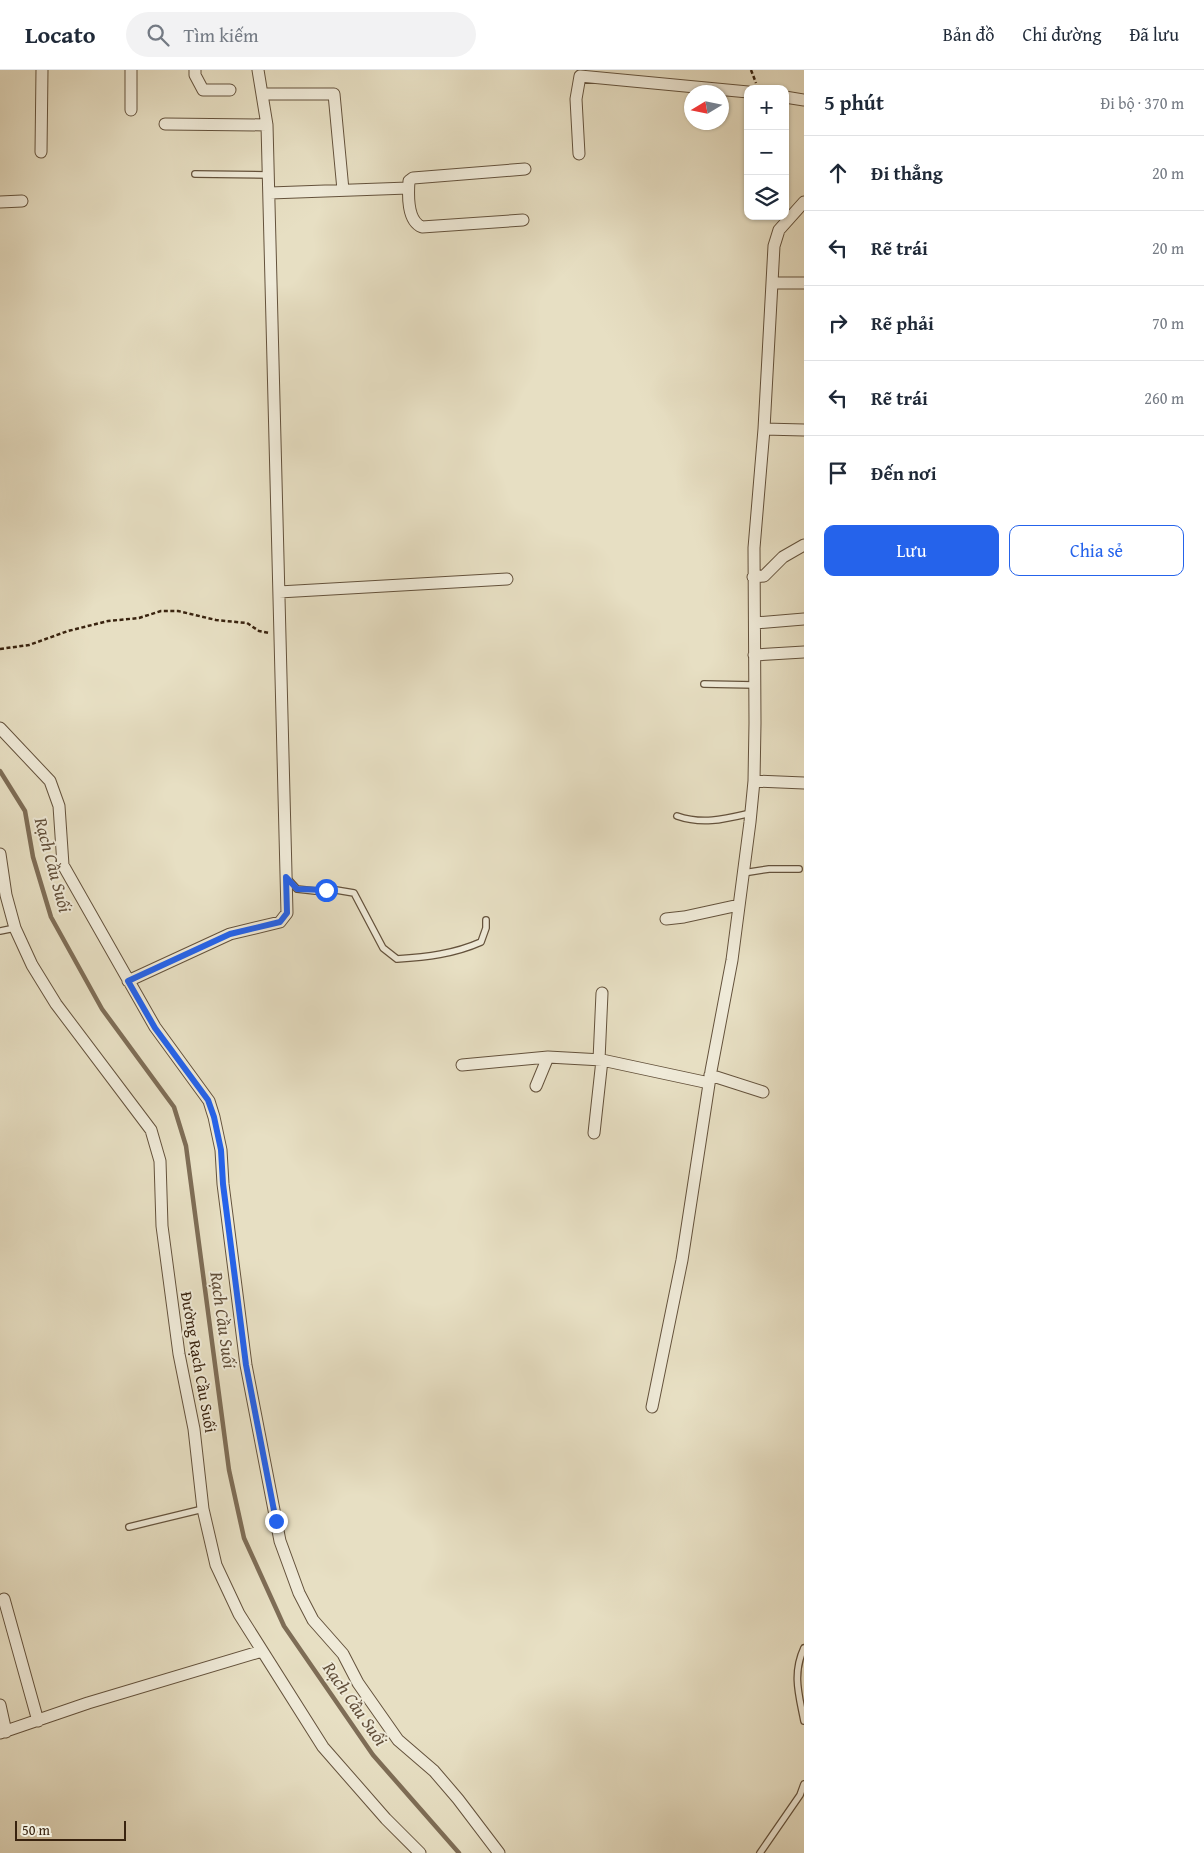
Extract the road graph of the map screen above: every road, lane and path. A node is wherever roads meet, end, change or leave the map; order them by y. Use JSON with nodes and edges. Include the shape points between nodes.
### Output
{"nodes":[{"id":1,"x":42,"y":70,"type":"edge"},
{"id":2,"x":131,"y":70,"type":"edge"},
{"id":3,"x":194,"y":70,"type":"edge"},
{"id":4,"x":258,"y":70,"type":"edge"},
{"id":5,"x":751,"y":70,"type":"edge"},
{"id":6,"x":757,"y":85,"type":"edge"},
{"id":7,"x":230,"y":90,"type":"dead end"},
{"id":8,"x":744,"y":92,"type":"edge"},
{"id":9,"x":262,"y":94,"type":"junction"},
{"id":10,"x":789,"y":98,"type":"edge"},
{"id":11,"x":804,"y":100,"type":"edge"},
{"id":12,"x":130,"y":110,"type":"dead end"},
{"id":13,"x":165,"y":124,"type":"dead end"},
{"id":14,"x":268,"y":126,"type":"junction"},
{"id":15,"x":41,"y":152,"type":"dead end"},
{"id":16,"x":579,"y":154,"type":"dead end"},
{"id":17,"x":524,"y":169,"type":"dead end"},
{"id":18,"x":195,"y":174,"type":"dead end"},
{"id":19,"x":269,"y":175,"type":"junction"},
{"id":20,"x":408,"y":188,"type":"junction"},
{"id":21,"x":343,"y":190,"type":"junction"},
{"id":22,"x":270,"y":193,"type":"junction"},
{"id":23,"x":22,"y":201,"type":"dead end"},
{"id":24,"x":0,"y":202,"type":"edge"},
{"id":25,"x":802,"y":207,"type":"edge"},
{"id":26,"x":523,"y":220,"type":"dead end"},
{"id":27,"x":772,"y":283,"type":"junction"},
{"id":28,"x":804,"y":283,"type":"edge"},
{"id":29,"x":764,"y":428,"type":"junction"},
{"id":30,"x":804,"y":430,"type":"edge"},
{"id":31,"x":804,"y":545,"type":"edge"},
{"id":32,"x":753,"y":577,"type":"junction"},
{"id":33,"x":507,"y":579,"type":"dead end"},
{"id":34,"x":279,"y":592,"type":"junction"},
{"id":35,"x":804,"y":618,"type":"edge"},
{"id":36,"x":755,"y":623,"type":"junction"},
{"id":37,"x":280,"y":635,"type":"junction"},
{"id":38,"x":0,"y":649,"type":"edge"},
{"id":39,"x":804,"y":652,"type":"edge"},
{"id":40,"x":754,"y":656,"type":"junction"},
{"id":41,"x":704,"y":684,"type":"dead end"},
{"id":42,"x":755,"y":685,"type":"junction"},
{"id":43,"x":0,"y":728,"type":"edge"},
{"id":44,"x":754,"y":781,"type":"junction"},
{"id":45,"x":804,"y":783,"type":"edge"},
{"id":46,"x":751,"y":812,"type":"junction"},
{"id":47,"x":677,"y":816,"type":"dead end"},
{"id":48,"x":0,"y":854,"type":"edge"},
{"id":49,"x":799,"y":869,"type":"dead end"},
{"id":50,"x":743,"y":873,"type":"junction"},
{"id":51,"x":286,"y":877,"type":"junction"},
{"id":52,"x":739,"y":905,"type":"junction"},
{"id":53,"x":666,"y":919,"type":"dead end"},
{"id":54,"x":486,"y":920,"type":"dead end"},
{"id":55,"x":15,"y":928,"type":"junction"},
{"id":56,"x":0,"y":931,"type":"edge"},
{"id":57,"x":128,"y":981,"type":"junction"},
{"id":58,"x":602,"y":993,"type":"dead end"},
{"id":59,"x":548,"y":1057,"type":"junction"},
{"id":60,"x":600,"y":1060,"type":"junction"},
{"id":61,"x":462,"y":1065,"type":"dead end"},
{"id":62,"x":710,"y":1079,"type":"junction"},
{"id":63,"x":536,"y":1086,"type":"dead end"},
{"id":64,"x":763,"y":1092,"type":"dead end"},
{"id":65,"x":594,"y":1132,"type":"dead end"},
{"id":66,"x":652,"y":1407,"type":"dead end"},
{"id":67,"x":203,"y":1509,"type":"junction"},
{"id":68,"x":129,"y":1527,"type":"dead end"},
{"id":69,"x":4,"y":1599,"type":"dead end"},
{"id":70,"x":804,"y":1648,"type":"edge"},
{"id":71,"x":262,"y":1651,"type":"junction"},
{"id":72,"x":0,"y":1705,"type":"edge"},
{"id":73,"x":38,"y":1721,"type":"junction"},
{"id":74,"x":804,"y":1722,"type":"edge"},
{"id":75,"x":3,"y":1732,"type":"edge"},
{"id":76,"x":804,"y":1784,"type":"edge"},
{"id":77,"x":420,"y":1853,"type":"edge"},
{"id":78,"x":499,"y":1853,"type":"edge"},
{"id":79,"x":760,"y":1853,"type":"edge"}],
"edges":[{"from":1,"to":15,"type":"street"},
{"from":2,"to":12,"type":"street"},
{"from":3,"to":7,"type":"street","via":[[203,90]]},
{"from":4,"to":9,"type":"street"},
{"from":5,"to":6,"type":"path"},
{"from":8,"to":16,"type":"street","via":[[580,76],[576,99]]},
{"from":9,"to":14,"type":"street"},
{"from":9,"to":21,"type":"street","via":[[334,94]]},
{"from":10,"to":11,"type":"street"},
{"from":13,"to":14,"type":"street"},
{"from":14,"to":19,"type":"street"},
{"from":17,"to":20,"type":"street","via":[[413,178]]},
{"from":18,"to":19,"type":"lane"},
{"from":19,"to":22,"type":"street"},
{"from":20,"to":21,"type":"street"},
{"from":20,"to":26,"type":"street","via":[[412,218],[422,227]]},
{"from":21,"to":22,"type":"street"},
{"from":22,"to":34,"type":"street"},
{"from":23,"to":24,"type":"street"},
{"from":25,"to":27,"type":"street","via":[[779,230],[774,246]]},
{"from":27,"to":28,"type":"street"},
{"from":27,"to":29,"type":"street"},
{"from":29,"to":30,"type":"street"},
{"from":29,"to":32,"type":"street"},
{"from":31,"to":32,"type":"street","via":[[783,557],[764,576]]},
{"from":32,"to":36,"type":"street"},
{"from":33,"to":34,"type":"street"},
{"from":34,"to":37,"type":"street"},
{"from":35,"to":36,"type":"street"},
{"from":36,"to":40,"type":"street"},
{"from":37,"to":38,"type":"path","via":[[259,631],[247,623],[216,620],[178,610],[108,621],[29,645]]},
{"from":37,"to":51,"type":"street"},
{"from":39,"to":40,"type":"street"},
{"from":40,"to":42,"type":"street"},
{"from":41,"to":42,"type":"lane"},
{"from":42,"to":44,"type":"street"},
{"from":43,"to":57,"type":"street","via":[[50,781],[59,806],[63,865]]},
{"from":44,"to":45,"type":"street"},
{"from":44,"to":46,"type":"street"},
{"from":46,"to":47,"type":"lane","via":[[705,822]]},
{"from":46,"to":50,"type":"street"},
{"from":48,"to":55,"type":"street","name":"Đường Rạch Cầu Suối"},
{"from":49,"to":50,"type":"lane"},
{"from":50,"to":52,"type":"street"},
{"from":51,"to":54,"type":"lane","via":[[297,889],[354,892],[383,948],[397,959],[461,950],[481,942]]},
{"from":51,"to":57,"type":"street","via":[[287,913],[280,922],[230,934]]},
{"from":52,"to":53,"type":"street"},
{"from":52,"to":62,"type":"street"},
{"from":55,"to":56,"type":"lane"},
{"from":55,"to":67,"type":"street","name":"Đường Rạch Cầu Suối","via":[[32,965],[56,1004],[151,1130],[160,1161],[163,1236],[179,1354],[194,1429]]},
{"from":57,"to":78,"type":"street","via":[[155,1028],[208,1100],[214,1117],[221,1150],[246,1365],[280,1541],[299,1593],[313,1620],[343,1654],[358,1683],[398,1740],[452,1792]]},
{"from":58,"to":60,"type":"street"},
{"from":59,"to":60,"type":"street"},
{"from":59,"to":61,"type":"street"},
{"from":59,"to":63,"type":"street"},
{"from":60,"to":62,"type":"street"},
{"from":60,"to":65,"type":"street"},
{"from":62,"to":64,"type":"street"},
{"from":62,"to":66,"type":"street","via":[[682,1260]]},
{"from":67,"to":68,"type":"lane"},
{"from":67,"to":71,"type":"street","name":"Đường Rạch Cầu Suối","via":[[216,1565],[239,1614]]},
{"from":69,"to":73,"type":"street"},
{"from":70,"to":74,"type":"lane","via":[[798,1661],[797,1680]]},
{"from":71,"to":73,"type":"street"},
{"from":71,"to":77,"type":"street","name":"Đường Rạch Cầu Suối","via":[[324,1747]]},
{"from":72,"to":75,"type":"street"},
{"from":73,"to":75,"type":"street"},
{"from":76,"to":79,"type":"lane"}]}
